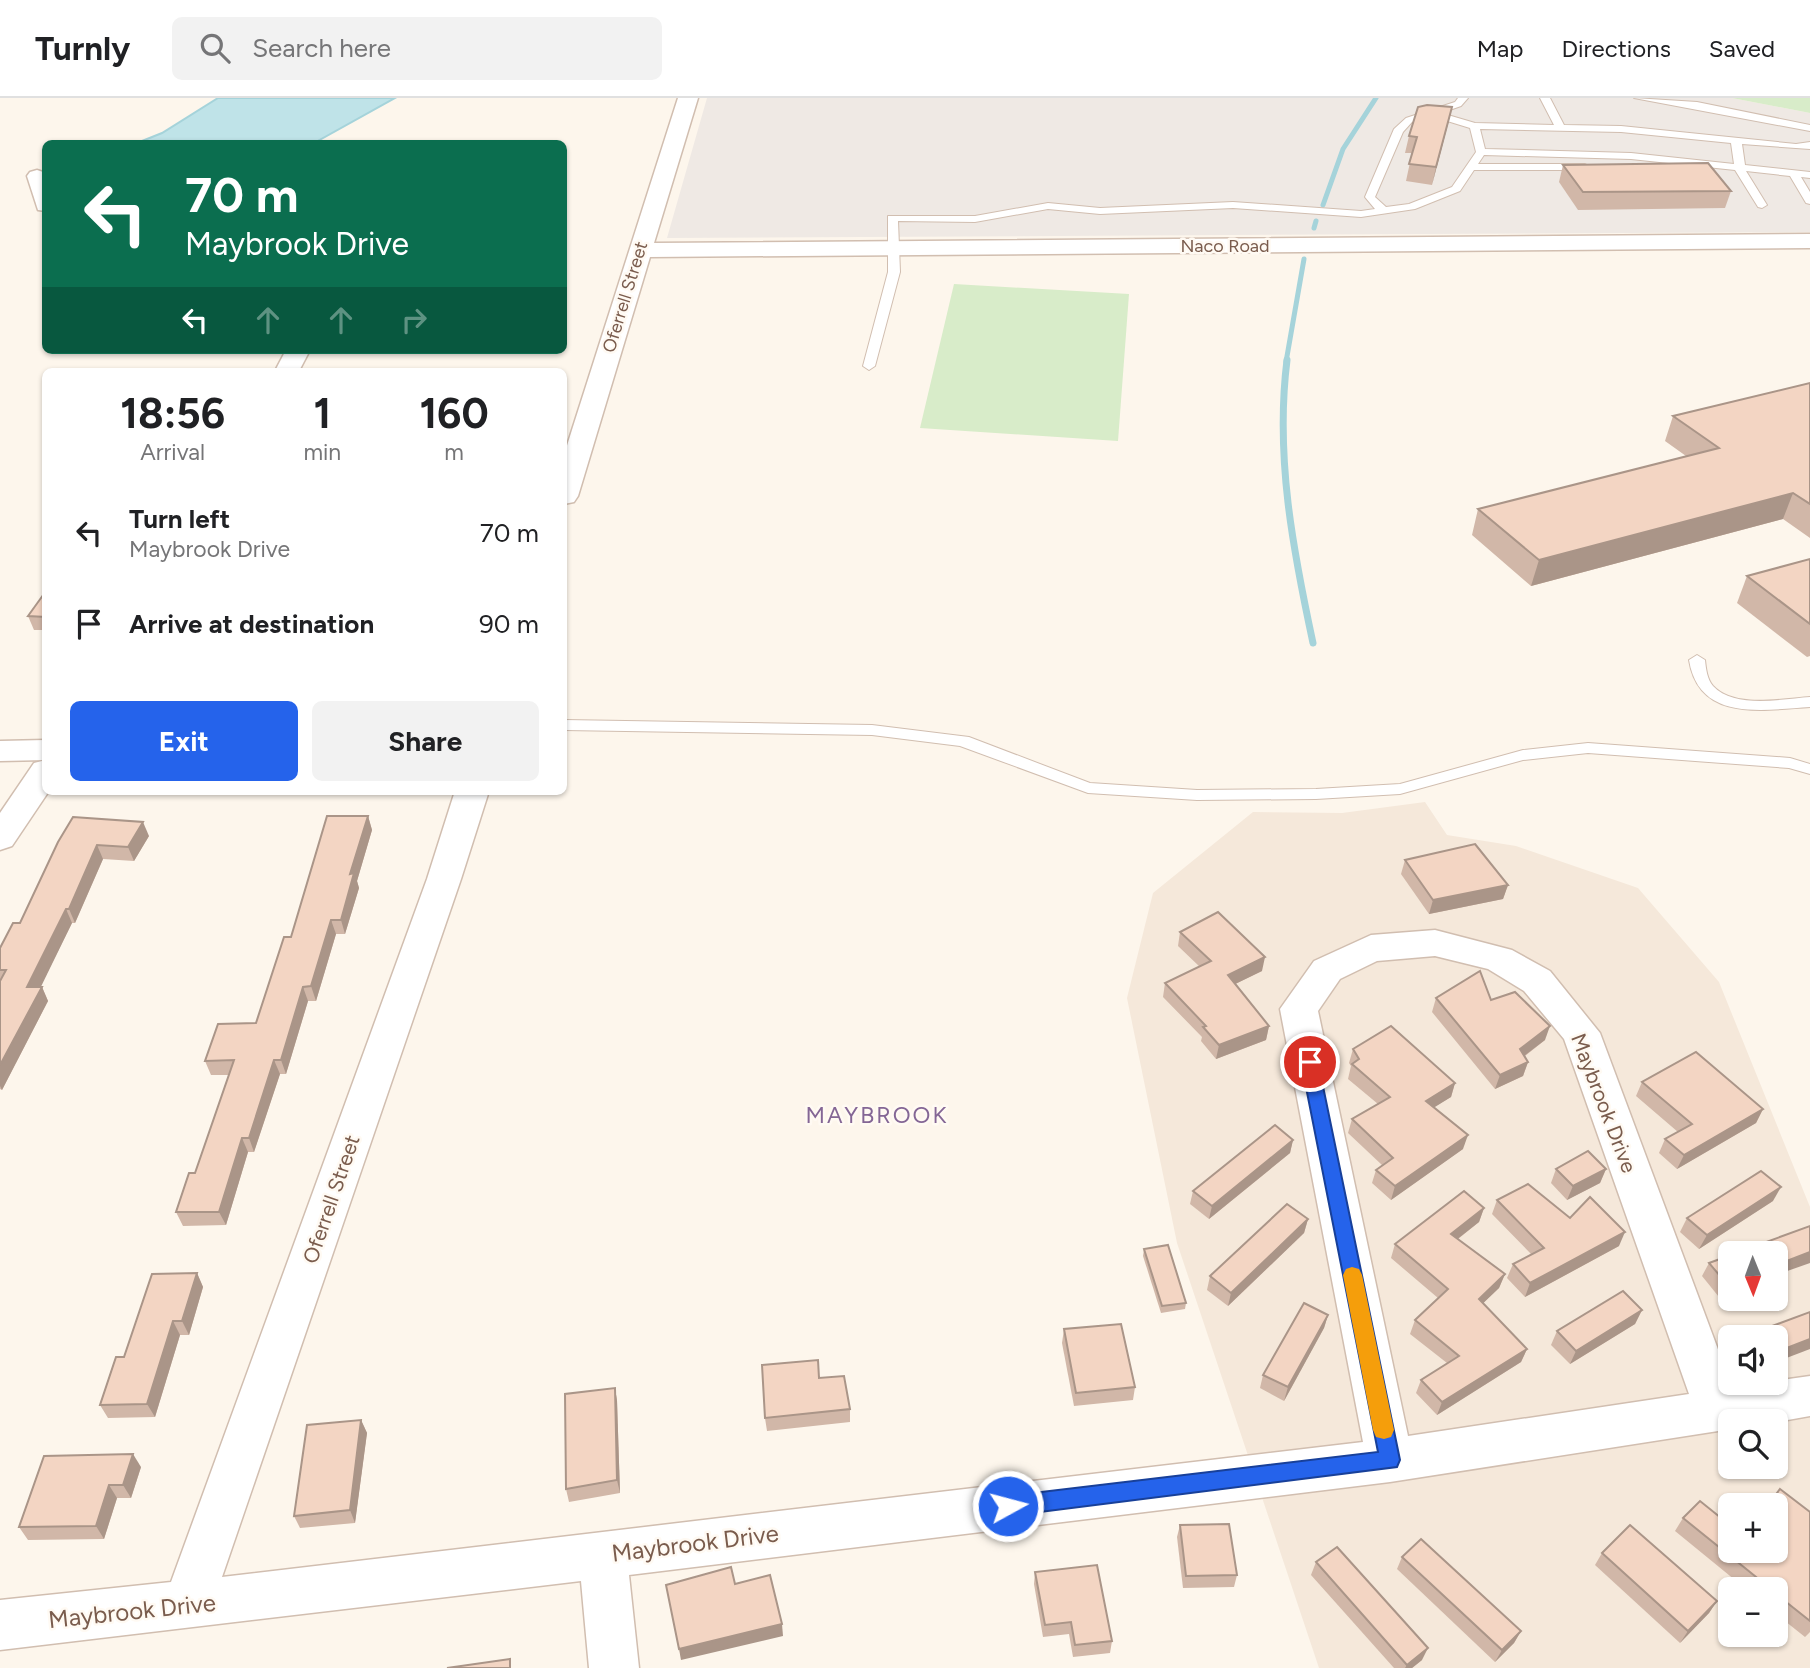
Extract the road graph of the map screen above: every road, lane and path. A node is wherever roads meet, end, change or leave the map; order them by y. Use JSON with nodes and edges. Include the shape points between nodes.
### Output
{"nodes":[{"id":1,"x":688,"y":98,"type":"edge"},
{"id":2,"x":1463,"y":98,"type":"edge"},
{"id":3,"x":1545,"y":98,"type":"edge"},
{"id":4,"x":1639,"y":98,"type":"edge"},
{"id":5,"x":1431,"y":113,"type":"junction"},
{"id":6,"x":1474,"y":126,"type":"junction"},
{"id":7,"x":1561,"y":128,"type":"junction"},
{"id":8,"x":1810,"y":128,"type":"edge"},
{"id":9,"x":1736,"y":139,"type":"junction"},
{"id":10,"x":1626,"y":142,"type":"junction"},
{"id":11,"x":1809,"y":142,"type":"edge"},
{"id":12,"x":1481,"y":152,"type":"junction"},
{"id":13,"x":1681,"y":159,"type":"junction"},
{"id":14,"x":1740,"y":165,"type":"junction"},
{"id":15,"x":1469,"y":167,"type":"junction"},
{"id":16,"x":1793,"y":172,"type":"junction"},
{"id":17,"x":1810,"y":175,"type":"edge"},
{"id":18,"x":37,"y":176,"type":"dead end"},
{"id":19,"x":42,"y":192,"type":"edge"},
{"id":20,"x":1810,"y":201,"type":"edge"},
{"id":21,"x":1762,"y":205,"type":"dead end"},
{"id":22,"x":1383,"y":211,"type":"junction"},
{"id":23,"x":1810,"y":241,"type":"edge"},
{"id":24,"x":892,"y":248,"type":"junction"},
{"id":25,"x":640,"y":250,"type":"junction"},
{"id":26,"x":869,"y":366,"type":"dead end"},
{"id":27,"x":567,"y":486,"type":"edge"},
{"id":28,"x":1697,"y":660,"type":"dead end"},
{"id":29,"x":1810,"y":702,"type":"edge"},
{"id":30,"x":567,"y":725,"type":"edge"},
{"id":31,"x":42,"y":750,"type":"edge"},
{"id":32,"x":0,"y":751,"type":"edge"},
{"id":33,"x":1810,"y":769,"type":"edge"},
{"id":34,"x":42,"y":777,"type":"edge"},
{"id":35,"x":471,"y":795,"type":"edge"},
{"id":36,"x":0,"y":838,"type":"edge"},
{"id":37,"x":1810,"y":1396,"type":"edge"},
{"id":38,"x":1717,"y":1409,"type":"junction"},
{"id":39,"x":1390,"y":1460,"type":"junction"},
{"id":40,"x":604,"y":1555,"type":"junction"},
{"id":41,"x":188,"y":1605,"type":"junction"},
{"id":42,"x":0,"y":1625,"type":"edge"},
{"id":43,"x":614,"y":1668,"type":"edge"}],
"edges":[{"from":1,"to":25,"type":"street","name":"Oferrell Street"},
{"from":2,"to":5,"type":"lane"},
{"from":3,"to":7,"type":"lane"},
{"from":4,"to":8,"type":"lane"},
{"from":5,"to":6,"type":"lane"},
{"from":5,"to":22,"type":"lane","via":[[1409,120],[1398,131],[1370,197]]},
{"from":6,"to":7,"type":"lane"},
{"from":6,"to":12,"type":"lane"},
{"from":7,"to":10,"type":"lane"},
{"from":9,"to":10,"type":"lane"},
{"from":9,"to":11,"type":"lane","via":[[1796,147]]},
{"from":9,"to":14,"type":"lane"},
{"from":10,"to":12,"type":"lane"},
{"from":10,"to":13,"type":"lane"},
{"from":12,"to":15,"type":"lane"},
{"from":13,"to":14,"type":"lane"},
{"from":13,"to":15,"type":"lane","via":[[1667,166]]},
{"from":14,"to":16,"type":"lane"},
{"from":14,"to":21,"type":"lane"},
{"from":15,"to":22,"type":"lane","via":[[1456,190],[1411,207]]},
{"from":16,"to":17,"type":"lane"},
{"from":16,"to":20,"type":"lane"},
{"from":18,"to":19,"type":"street"},
{"from":22,"to":24,"type":"lane","via":[[1361,214],[1233,205],[1100,211],[1040,206],[975,219],[891,218]]},
{"from":23,"to":24,"type":"street","name":"Naco Road"},
{"from":24,"to":25,"type":"street","name":"Naco Road"},
{"from":24,"to":26,"type":"lane","via":[[894,272]]},
{"from":25,"to":27,"type":"street","name":"Oferrell Street"},
{"from":28,"to":29,"type":"lane","via":[[1702,681],[1717,697],[1754,705]]},
{"from":30,"to":33,"type":"lane","via":[[872,730],[963,741],[1088,788],[1197,795],[1400,789],[1523,755],[1588,748],[1790,762]]},
{"from":31,"to":32,"type":"street"},
{"from":34,"to":36,"type":"street"},
{"from":35,"to":41,"type":"street","name":"Oferrell Street"},
{"from":37,"to":38,"type":"street","name":"Maybrook Drive"},
{"from":38,"to":39,"type":"street","name":"Maybrook Drive"},
{"from":38,"to":39,"type":"street","name":"Maybrook Drive","via":[[1581,1033],[1538,981],[1499,959],[1435,943],[1371,948],[1327,970],[1299,1009]]},
{"from":39,"to":40,"type":"street","name":"Maybrook Drive"},
{"from":40,"to":41,"type":"street","name":"Maybrook Drive"},
{"from":40,"to":43,"type":"street"},
{"from":41,"to":42,"type":"street","name":"Maybrook Drive"}]}
